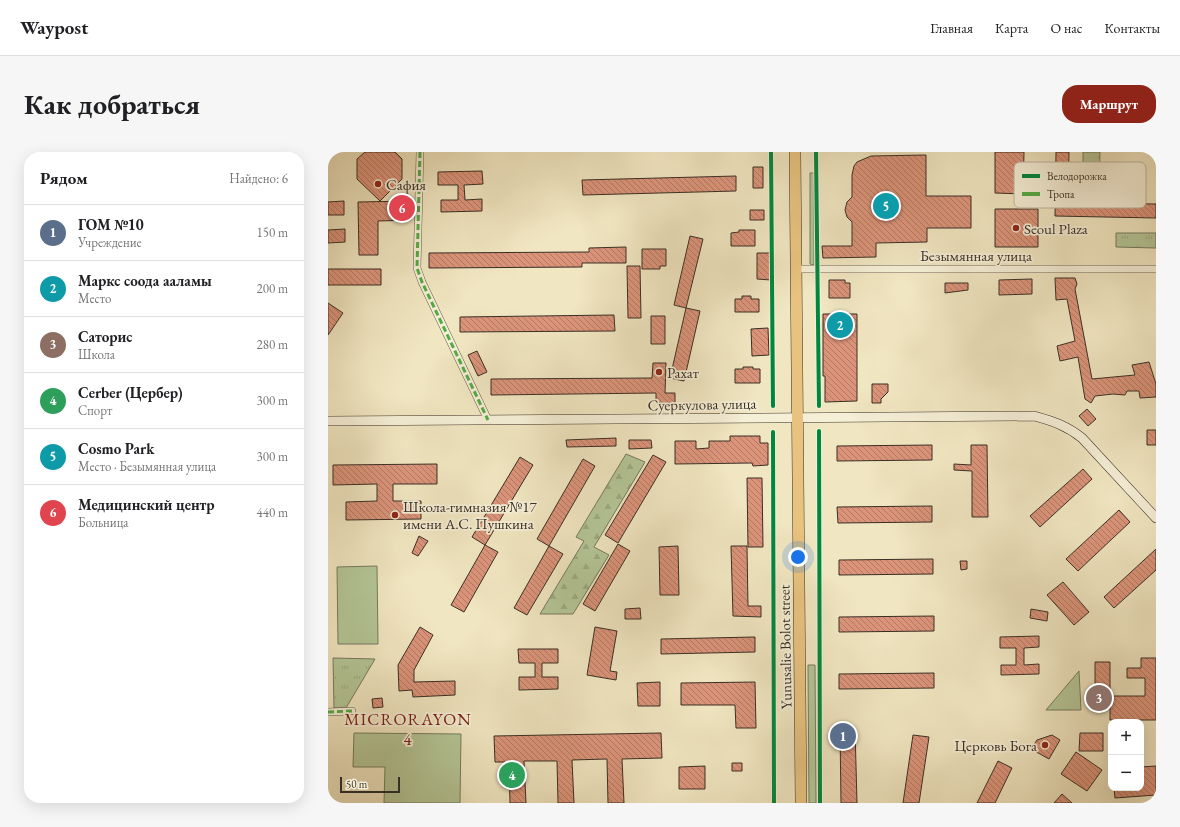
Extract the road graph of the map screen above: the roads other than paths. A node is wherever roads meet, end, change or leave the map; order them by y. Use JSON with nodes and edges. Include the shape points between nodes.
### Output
{"nodes":[{"id":1,"x":420,"y":152,"type":"edge"},
{"id":2,"x":795,"y":152,"type":"edge"},
{"id":3,"x":796,"y":269,"type":"junction"},
{"id":4,"x":1156,"y":269,"type":"edge"},
{"id":5,"x":798,"y":418,"type":"junction"},
{"id":6,"x":488,"y":420,"type":"junction"},
{"id":7,"x":328,"y":421,"type":"edge"},
{"id":8,"x":1156,"y":518,"type":"edge"},
{"id":9,"x":352,"y":711,"type":"dead end"},
{"id":10,"x":328,"y":712,"type":"edge"},
{"id":11,"x":801,"y":803,"type":"edge"}],
"edges":[{"from":1,"to":6,"type":"street","via":[[417,268]]},
{"from":2,"to":3,"type":"main road","name":"Yunusalie Bolot street"},
{"from":3,"to":4,"type":"street","name":"Безымянная улица"},
{"from":3,"to":5,"type":"main road","name":"Yunusalie Bolot street"},
{"from":5,"to":6,"type":"main road","name":"Суеркулова улица"},
{"from":5,"to":8,"type":"main road","name":"Суеркулова улица","via":[[1005,415],[1034,416],[1053,421],[1069,427],[1082,438]]},
{"from":5,"to":11,"type":"main road","name":"Yunusalie Bolot street"},
{"from":6,"to":7,"type":"main road","name":"Суеркулова улица"},
{"from":9,"to":10,"type":"street"}]}
